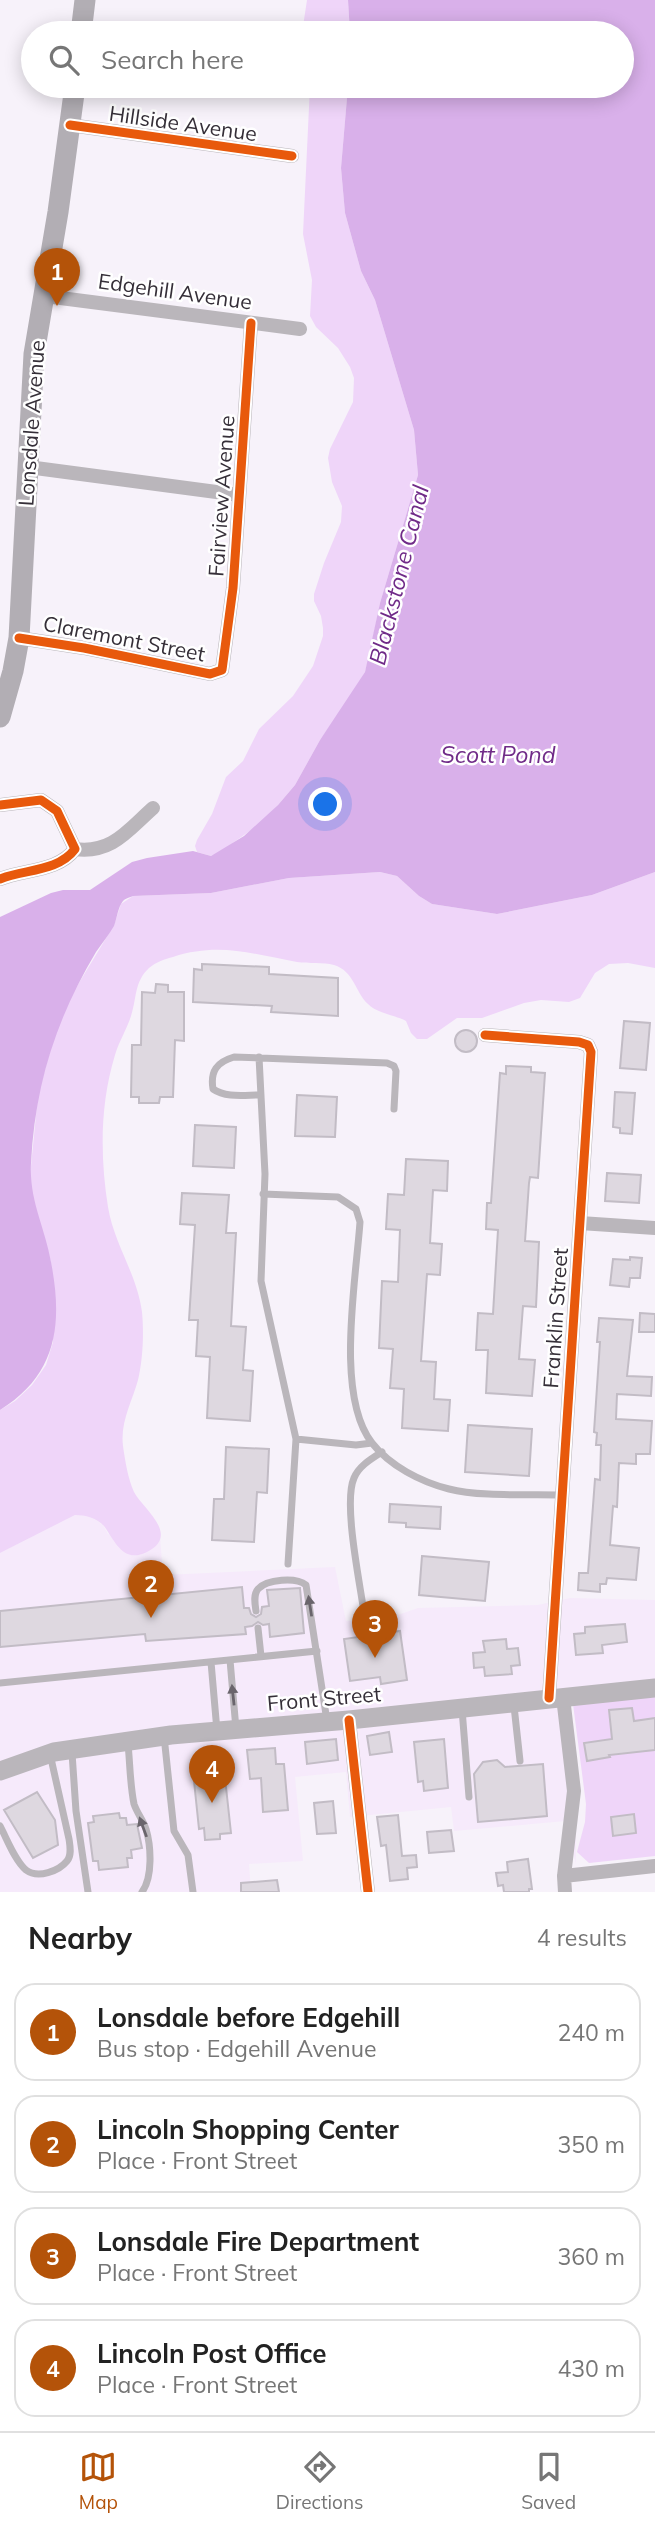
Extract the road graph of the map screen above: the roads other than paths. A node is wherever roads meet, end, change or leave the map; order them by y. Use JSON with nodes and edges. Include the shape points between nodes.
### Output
{"nodes":[{"id":1,"x":85,"y":0,"type":"edge"},
{"id":2,"x":82,"y":21,"type":"edge"},
{"id":3,"x":73,"y":98,"type":"edge"},
{"id":4,"x":70,"y":125,"type":"junction"},
{"id":5,"x":292,"y":156,"type":"dead end"},
{"id":6,"x":45,"y":296,"type":"junction"},
{"id":7,"x":251,"y":323,"type":"junction"},
{"id":8,"x":300,"y":330,"type":"dead end"},
{"id":9,"x":28,"y":467,"type":"junction"},
{"id":10,"x":239,"y":495,"type":"junction"},
{"id":11,"x":19,"y":638,"type":"junction"},
{"id":12,"x":222,"y":670,"type":"joint"},
{"id":13,"x":0,"y":717,"type":"edge"},
{"id":14,"x":0,"y":805,"type":"edge"},
{"id":15,"x":153,"y":808,"type":"dead end"},
{"id":16,"x":75,"y":849,"type":"junction"},
{"id":17,"x":0,"y":879,"type":"edge"},
{"id":18,"x":485,"y":1035,"type":"dead end"},
{"id":19,"x":259,"y":1057,"type":"junction"},
{"id":20,"x":260,"y":1096,"type":"junction"},
{"id":21,"x":394,"y":1109,"type":"dead end"},
{"id":22,"x":263,"y":1194,"type":"junction"},
{"id":23,"x":580,"y":1223,"type":"junction"},
{"id":24,"x":655,"y":1228,"type":"edge"},
{"id":25,"x":296,"y":1439,"type":"junction"},
{"id":26,"x":372,"y":1443,"type":"junction"},
{"id":27,"x":382,"y":1452,"type":"junction"},
{"id":28,"x":562,"y":1495,"type":"junction"},
{"id":29,"x":288,"y":1564,"type":"dead end"},
{"id":30,"x":256,"y":1611,"type":"dead end"},
{"id":31,"x":364,"y":1613,"type":"dead end"},
{"id":32,"x":258,"y":1628,"type":"dead end"},
{"id":33,"x":317,"y":1651,"type":"junction"},
{"id":34,"x":261,"y":1656,"type":"junction"},
{"id":35,"x":230,"y":1660,"type":"junction"},
{"id":36,"x":211,"y":1662,"type":"junction"},
{"id":37,"x":0,"y":1683,"type":"edge"},
{"id":38,"x":655,"y":1688,"type":"edge"},
{"id":39,"x":556,"y":1698,"type":"junction"},
{"id":40,"x":514,"y":1702,"type":"junction"},
{"id":41,"x":462,"y":1708,"type":"junction"},
{"id":42,"x":349,"y":1720,"type":"junction"},
{"id":43,"x":327,"y":1722,"type":"junction"},
{"id":44,"x":227,"y":1730,"type":"junction"},
{"id":45,"x":164,"y":1735,"type":"junction"},
{"id":46,"x":128,"y":1741,"type":"junction"},
{"id":47,"x":72,"y":1748,"type":"junction"},
{"id":48,"x":50,"y":1753,"type":"junction"},
{"id":49,"x":520,"y":1761,"type":"dead end"},
{"id":50,"x":0,"y":1771,"type":"edge"},
{"id":51,"x":469,"y":1797,"type":"dead end"},
{"id":52,"x":0,"y":1826,"type":"edge"},
{"id":53,"x":655,"y":1866,"type":"edge"},
{"id":54,"x":564,"y":1875,"type":"junction"},
{"id":55,"x":88,"y":1892,"type":"edge"},
{"id":56,"x":142,"y":1892,"type":"edge"},
{"id":57,"x":193,"y":1892,"type":"edge"},
{"id":58,"x":368,"y":1892,"type":"edge"},
{"id":59,"x":565,"y":1892,"type":"edge"}],
"edges":[{"from":1,"to":2,"type":"main road"},
{"from":3,"to":4,"type":"main road","name":"Lonsdale Avenue"},
{"from":4,"to":5,"type":"street","name":"Hillside Avenue"},
{"from":4,"to":6,"type":"main road","name":"Lonsdale Avenue"},
{"from":6,"to":7,"type":"street","name":"Edgehill Avenue"},
{"from":6,"to":9,"type":"main road","name":"Lonsdale Avenue","via":[[34,355]]},
{"from":7,"to":8,"type":"street","name":"Edgehill Avenue"},
{"from":7,"to":10,"type":"street","name":"Fairview Avenue"},
{"from":9,"to":10,"type":"street"},
{"from":9,"to":11,"type":"main road","name":"Lonsdale Avenue"},
{"from":10,"to":12,"type":"street","name":"Fairview Avenue"},
{"from":11,"to":12,"type":"street","name":"Claremont Street","via":[[211,674]]},
{"from":11,"to":13,"type":"main road","name":"Lonsdale Avenue"},
{"from":14,"to":16,"type":"street","via":[[41,800],[57,811]]},
{"from":15,"to":16,"type":"street","via":[[115,842],[92,852]]},
{"from":16,"to":17,"type":"street","via":[[69,858]]},
{"from":18,"to":23,"type":"street","name":"Franklin Street","via":[[588,1045]]},
{"from":19,"to":20,"type":"lane"},
{"from":19,"to":20,"type":"lane","via":[[221,1061],[212,1080],[218,1092]]},
{"from":19,"to":21,"type":"lane","via":[[387,1063],[397,1071]]},
{"from":20,"to":22,"type":"lane"},
{"from":22,"to":25,"type":"lane","via":[[261,1281]]},
{"from":22,"to":26,"type":"lane","via":[[338,1198],[356,1209],[360,1222],[350,1354],[355,1405]]},
{"from":23,"to":24,"type":"street"},
{"from":23,"to":28,"type":"street","name":"Franklin Street"},
{"from":25,"to":26,"type":"lane","via":[[356,1446]]},
{"from":25,"to":29,"type":"lane"},
{"from":26,"to":27,"type":"lane"},
{"from":27,"to":28,"type":"lane","via":[[405,1472],[451,1490]]},
{"from":27,"to":31,"type":"lane","via":[[358,1471],[351,1489]]},
{"from":28,"to":39,"type":"street","name":"Franklin Street"},
{"from":33,"to":30,"type":"lane","one_way":true,"via":[[303,1582],[259,1587]]},
{"from":32,"to":34,"type":"lane"},
{"from":33,"to":34,"type":"lane"},
{"from":33,"to":43,"type":"lane"},
{"from":34,"to":35,"type":"lane"},
{"from":35,"to":36,"type":"lane"},
{"from":44,"to":35,"type":"lane","one_way":true},
{"from":36,"to":37,"type":"lane"},
{"from":36,"to":44,"type":"lane"},
{"from":38,"to":39,"type":"main road","name":"Front Street"},
{"from":39,"to":40,"type":"main road","name":"Front Street"},
{"from":39,"to":54,"type":"street","name":"Franklin Street","via":[[574,1791]]},
{"from":40,"to":41,"type":"main road","name":"Front Street"},
{"from":40,"to":49,"type":"lane"},
{"from":41,"to":42,"type":"main road","name":"Front Street"},
{"from":41,"to":51,"type":"lane"},
{"from":42,"to":43,"type":"main road","name":"Front Street"},
{"from":42,"to":58,"type":"street"},
{"from":43,"to":44,"type":"main road","name":"Front Street"},
{"from":44,"to":45,"type":"main road","name":"Front Street"},
{"from":45,"to":46,"type":"main road","name":"Front Street"},
{"from":45,"to":57,"type":"lane","via":[[174,1831],[188,1855]]},
{"from":46,"to":47,"type":"main road","name":"Front Street"},
{"from":56,"to":46,"type":"lane","one_way":true,"via":[[149,1875],[148,1839],[134,1803]]},
{"from":47,"to":48,"type":"main road","name":"Front Street"},
{"from":47,"to":55,"type":"lane"},
{"from":48,"to":50,"type":"main road","name":"Front Street"},
{"from":48,"to":52,"type":"lane","via":[[69,1839],[68,1860],[55,1870],[32,1873],[24,1868]]},
{"from":53,"to":54,"type":"street"},
{"from":54,"to":59,"type":"street","name":"Franklin Street"}]}
